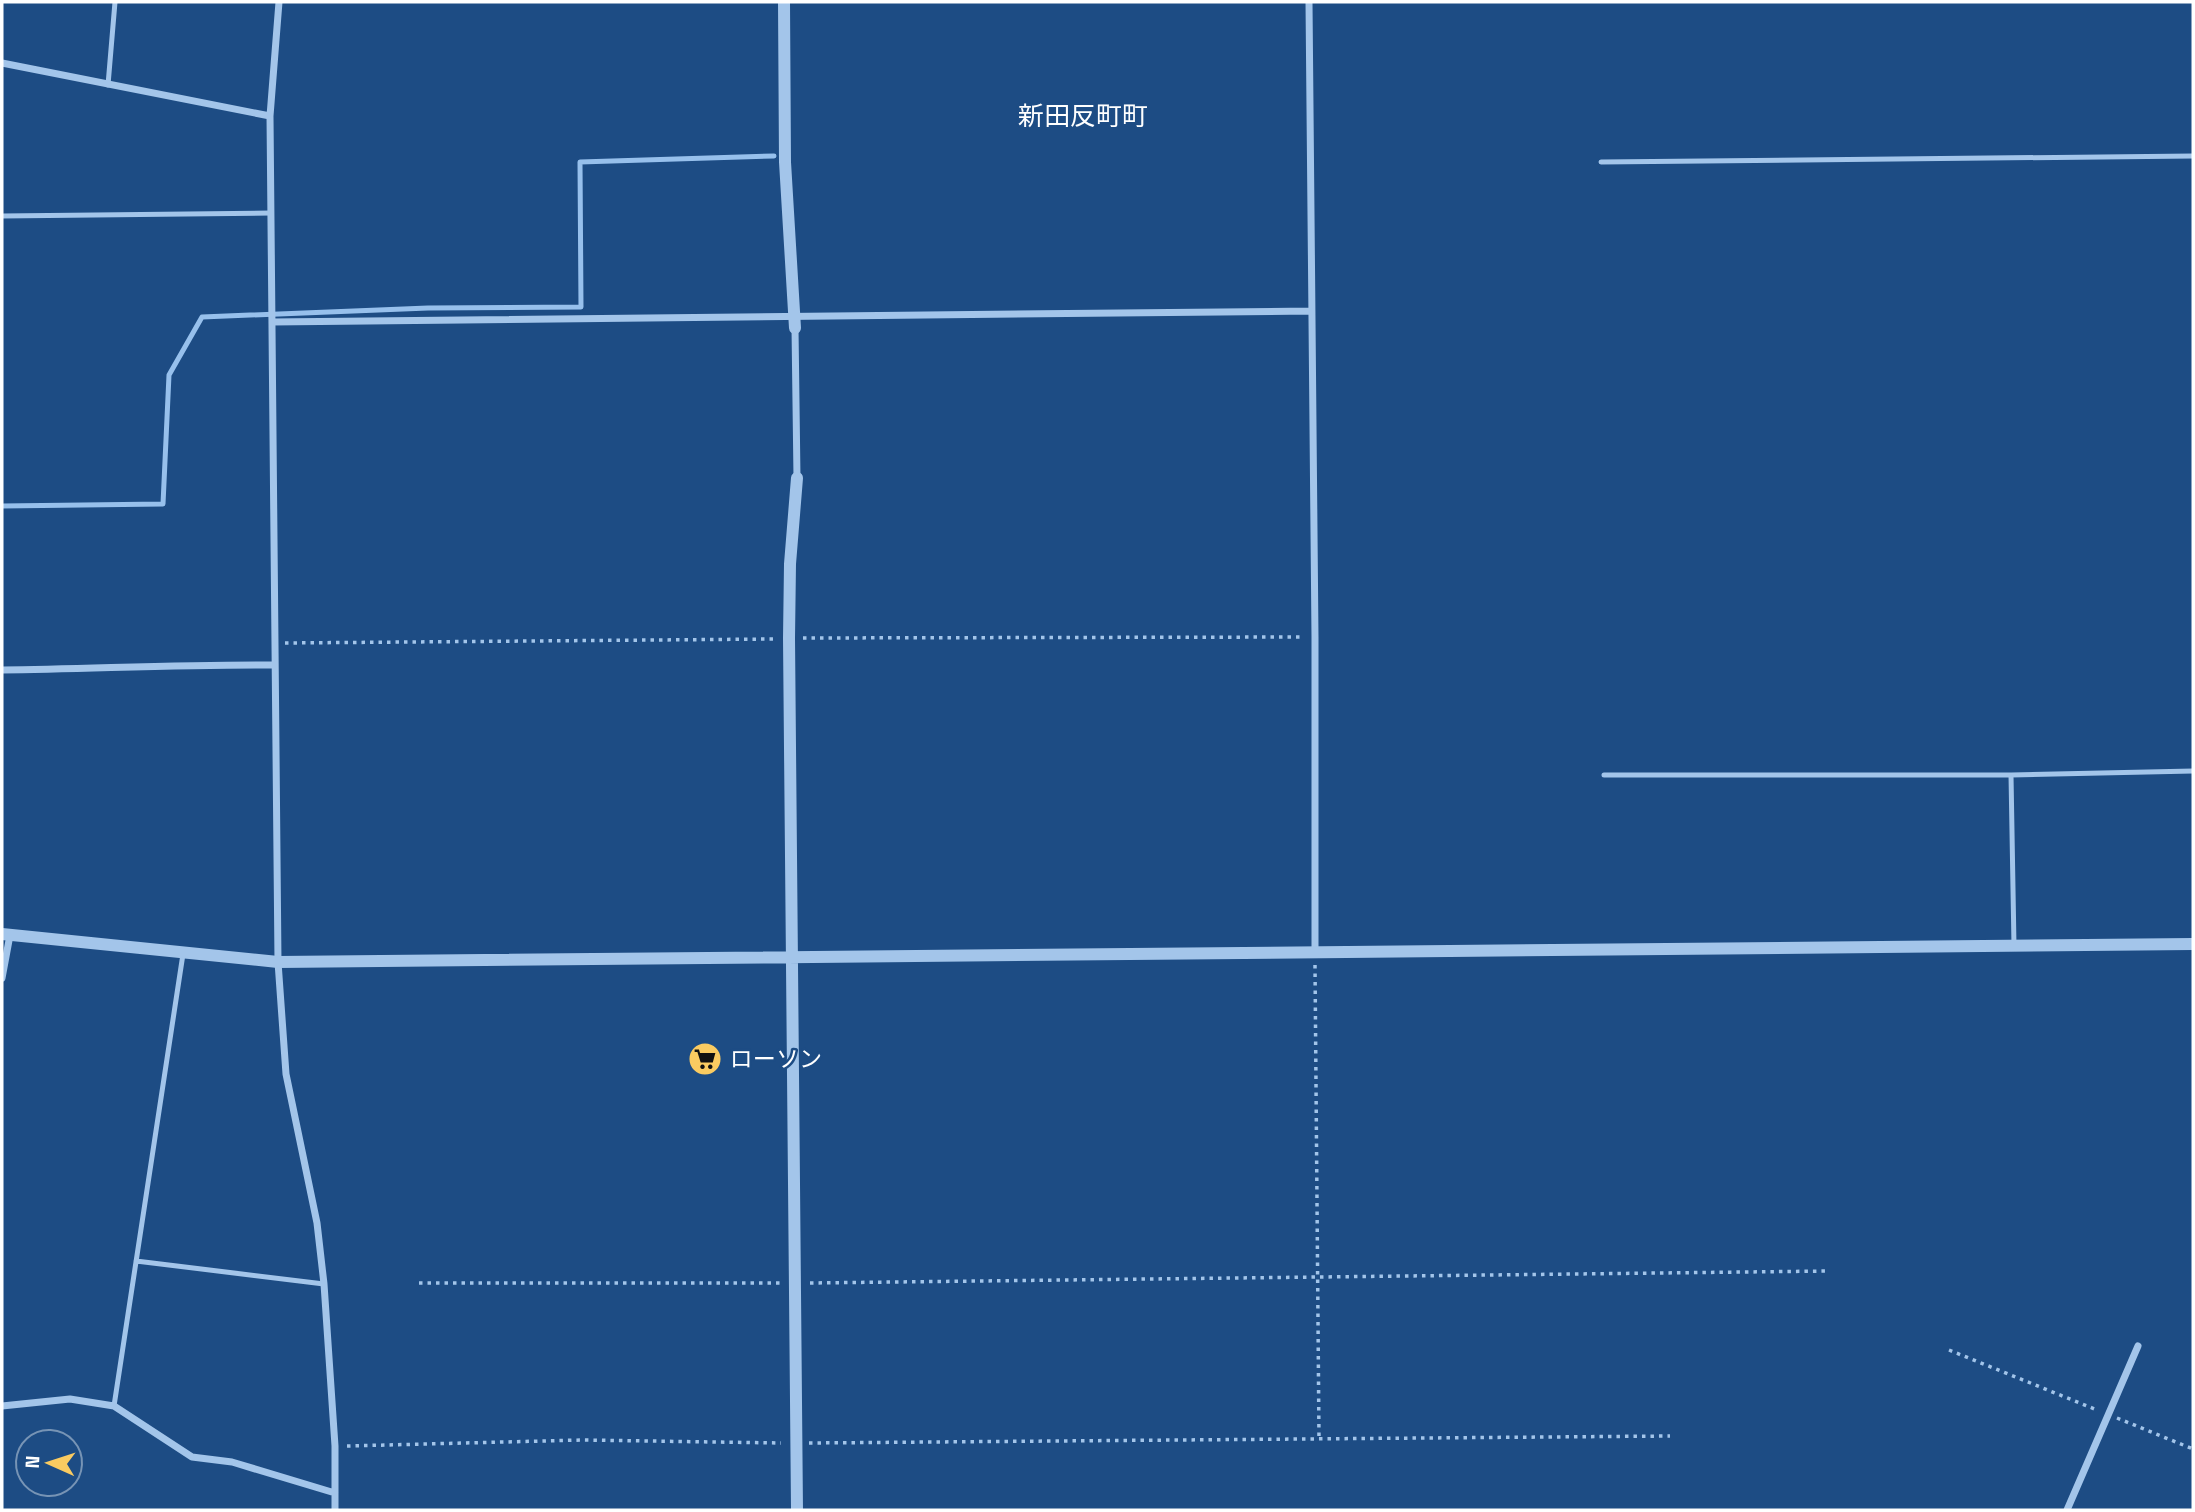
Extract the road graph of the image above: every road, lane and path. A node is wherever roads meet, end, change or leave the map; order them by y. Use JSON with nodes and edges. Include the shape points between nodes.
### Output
{"nodes":[{"id":1,"x":115,"y":2,"type":"edge"},
{"id":2,"x":279,"y":2,"type":"edge"},
{"id":3,"x":784,"y":2,"type":"edge"},
{"id":4,"x":1309,"y":2,"type":"edge"},
{"id":5,"x":2,"y":63,"type":"edge"},
{"id":6,"x":108,"y":85,"type":"junction"},
{"id":7,"x":270,"y":116,"type":"junction"},
{"id":8,"x":2193,"y":156,"type":"edge"},
{"id":9,"x":1601,"y":162,"type":"dead end"},
{"id":10,"x":271,"y":213,"type":"junction"},
{"id":11,"x":2,"y":216,"type":"edge"},
{"id":12,"x":1311,"y":311,"type":"junction"},
{"id":13,"x":272,"y":322,"type":"junction"},
{"id":14,"x":795,"y":322,"type":"junction"},
{"id":15,"x":797,"y":478,"type":"joint"},
{"id":16,"x":1315,"y":637,"type":"junction"},
{"id":17,"x":789,"y":638,"type":"junction"},
{"id":18,"x":276,"y":643,"type":"junction"},
{"id":19,"x":275,"y":664,"type":"junction"},
{"id":20,"x":2,"y":670,"type":"edge"},
{"id":21,"x":2193,"y":771,"type":"edge"},
{"id":22,"x":1604,"y":775,"type":"dead end"},
{"id":23,"x":2011,"y":775,"type":"junction"},
{"id":24,"x":6,"y":935,"type":"edge"},
{"id":25,"x":2193,"y":944,"type":"edge"},
{"id":26,"x":2014,"y":946,"type":"junction"},
{"id":27,"x":183,"y":954,"type":"junction"},
{"id":28,"x":1315,"y":954,"type":"junction"},
{"id":29,"x":792,"y":958,"type":"junction"},
{"id":30,"x":278,"y":962,"type":"junction"},
{"id":31,"x":2,"y":978,"type":"edge"},
{"id":32,"x":136,"y":1261,"type":"junction"},
{"id":33,"x":1828,"y":1271,"type":"dead end"},
{"id":34,"x":1318,"y":1277,"type":"junction"},
{"id":35,"x":419,"y":1283,"type":"dead end"},
{"id":36,"x":796,"y":1283,"type":"junction"},
{"id":37,"x":324,"y":1284,"type":"junction"},
{"id":38,"x":2138,"y":1346,"type":"dead end"},
{"id":39,"x":1949,"y":1350,"type":"dead end"},
{"id":40,"x":2,"y":1406,"type":"edge"},
{"id":41,"x":114,"y":1406,"type":"junction"},
{"id":42,"x":2107,"y":1414,"type":"junction"},
{"id":43,"x":1670,"y":1436,"type":"dead end"},
{"id":44,"x":1319,"y":1439,"type":"junction"},
{"id":45,"x":797,"y":1443,"type":"junction"},
{"id":46,"x":335,"y":1446,"type":"junction"},
{"id":47,"x":2193,"y":1449,"type":"edge"},
{"id":48,"x":335,"y":1493,"type":"junction"},
{"id":49,"x":335,"y":1510,"type":"edge"},
{"id":50,"x":797,"y":1510,"type":"edge"},
{"id":51,"x":2067,"y":1510,"type":"edge"}],
"edges":[{"from":1,"to":6,"type":"lane"},
{"from":2,"to":7,"type":"street"},
{"from":3,"to":14,"type":"street","via":[[785,162]]},
{"from":4,"to":12,"type":"street"},
{"from":5,"to":6,"type":"street"},
{"from":6,"to":7,"type":"street"},
{"from":7,"to":10,"type":"street"},
{"from":8,"to":9,"type":"lane"},
{"from":10,"to":11,"type":"lane"},
{"from":10,"to":13,"type":"street"},
{"from":12,"to":14,"type":"street"},
{"from":12,"to":16,"type":"street"},
{"from":13,"to":14,"type":"street"},
{"from":13,"to":18,"type":"street"},
{"from":14,"to":15,"type":"street"},
{"from":15,"to":17,"type":"street"},
{"from":16,"to":17,"type":"path"},
{"from":16,"to":28,"type":"street"},
{"from":17,"to":18,"type":"path"},
{"from":17,"to":29,"type":"street"},
{"from":18,"to":19,"type":"street"},
{"from":19,"to":20,"type":"street"},
{"from":19,"to":30,"type":"street"},
{"from":21,"to":23,"type":"lane"},
{"from":22,"to":23,"type":"lane"},
{"from":23,"to":26,"type":"lane"},
{"from":24,"to":27,"type":"street"},
{"from":24,"to":31,"type":"street"},
{"from":25,"to":26,"type":"street"},
{"from":26,"to":28,"type":"street"},
{"from":27,"to":30,"type":"street"},
{"from":27,"to":32,"type":"lane"},
{"from":28,"to":29,"type":"street"},
{"from":28,"to":34,"type":"path"},
{"from":29,"to":30,"type":"street"},
{"from":29,"to":36,"type":"street"},
{"from":30,"to":37,"type":"street","via":[[286,1074],[317,1223]]},
{"from":32,"to":37,"type":"lane"},
{"from":32,"to":41,"type":"lane"},
{"from":33,"to":34,"type":"path"},
{"from":34,"to":36,"type":"path"},
{"from":34,"to":44,"type":"path"},
{"from":35,"to":36,"type":"path"},
{"from":36,"to":45,"type":"street"},
{"from":37,"to":46,"type":"street"},
{"from":38,"to":42,"type":"street"},
{"from":39,"to":42,"type":"path"},
{"from":40,"to":41,"type":"street","via":[[70,1399]]},
{"from":41,"to":48,"type":"street","via":[[192,1457],[232,1462]]},
{"from":42,"to":47,"type":"path"},
{"from":42,"to":51,"type":"street"},
{"from":43,"to":44,"type":"path"},
{"from":44,"to":45,"type":"path"},
{"from":45,"to":46,"type":"path","via":[[582,1440]]},
{"from":45,"to":50,"type":"street"},
{"from":46,"to":48,"type":"street"},
{"from":48,"to":49,"type":"street"}]}
